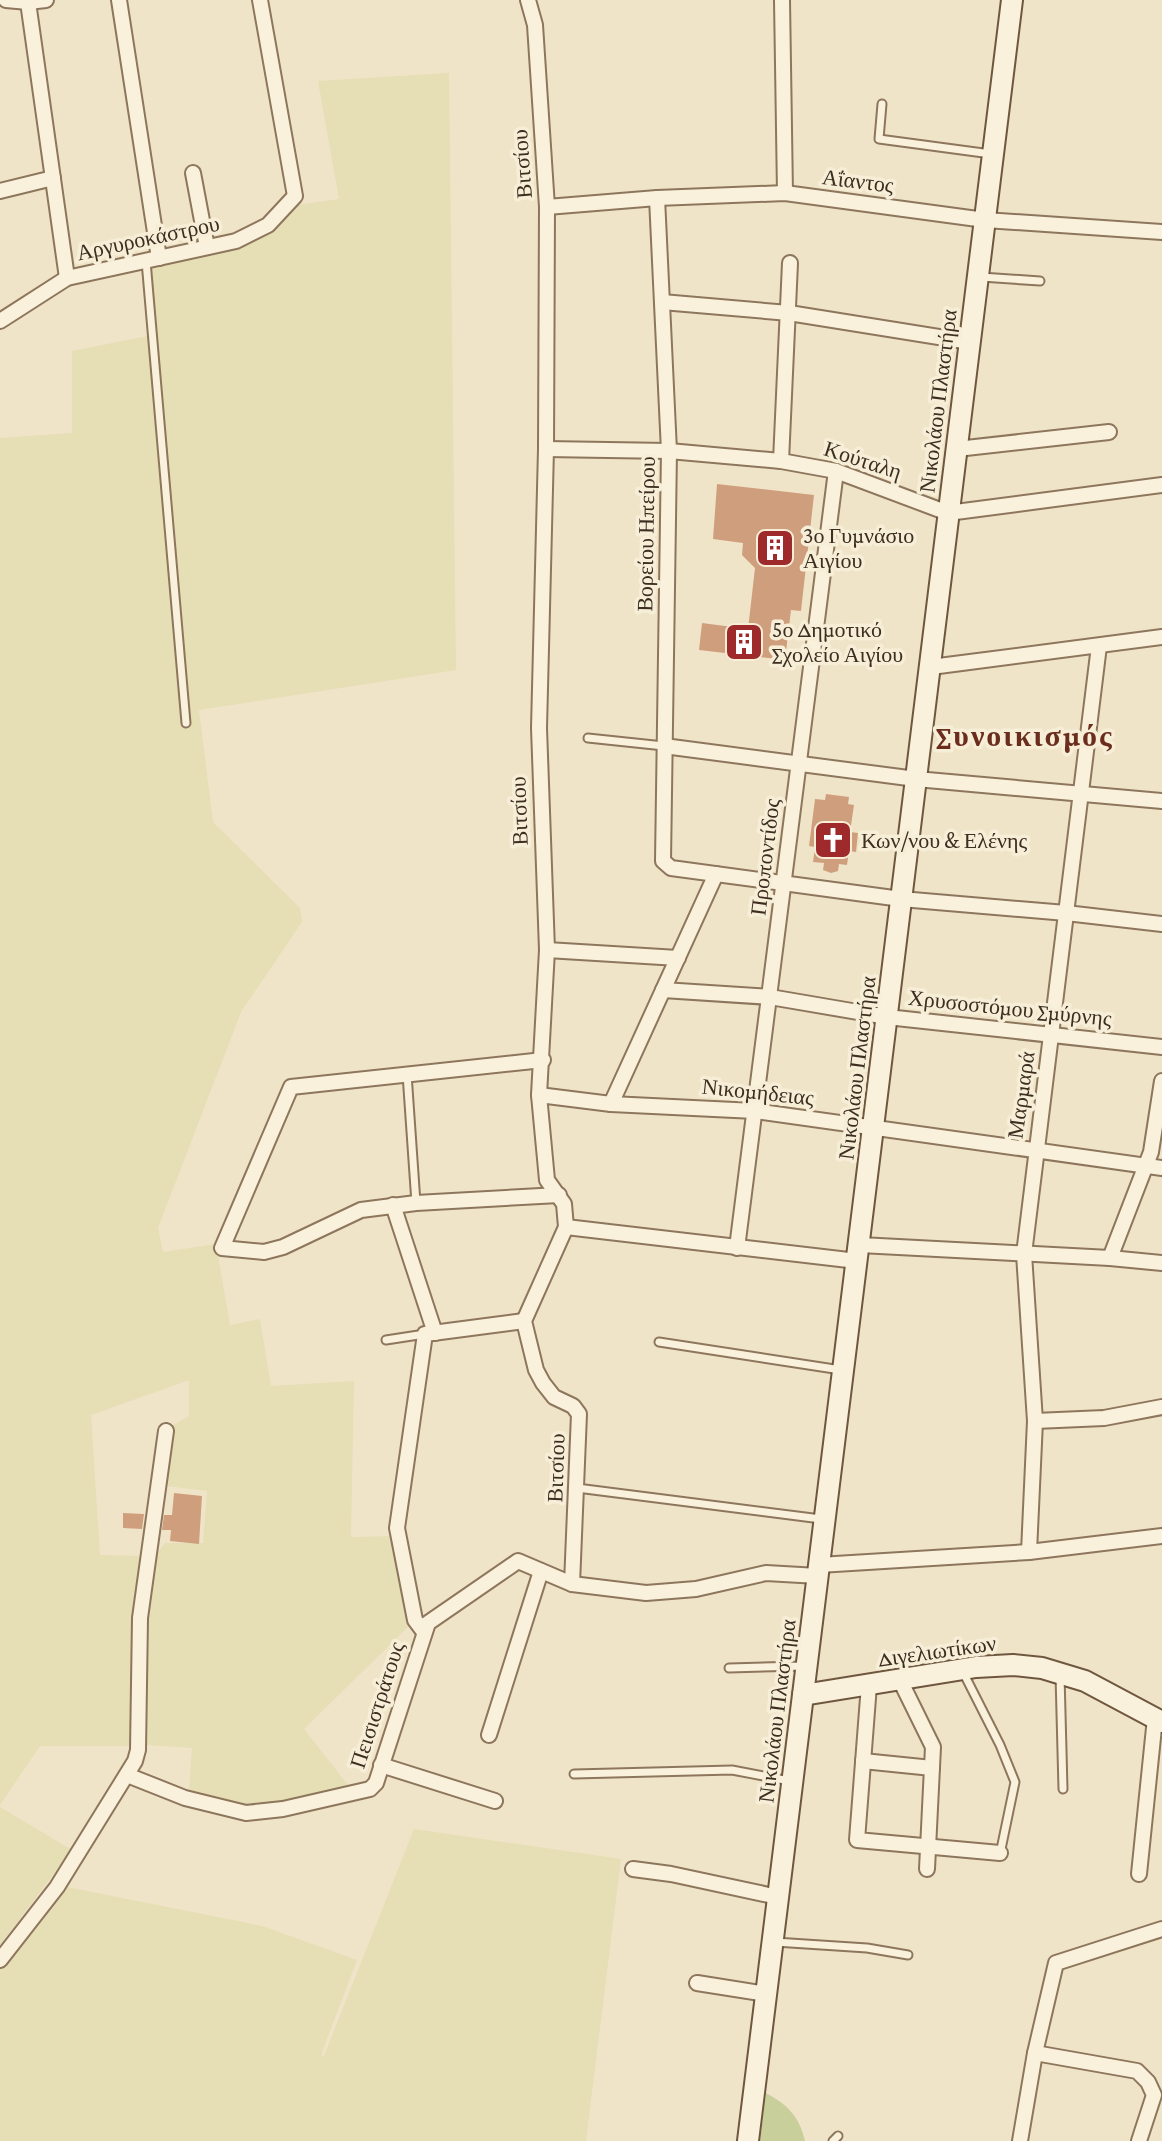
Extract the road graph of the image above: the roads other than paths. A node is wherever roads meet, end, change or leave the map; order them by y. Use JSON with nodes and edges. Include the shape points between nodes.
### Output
{"nodes":[{"id":1,"x":6,"y":0,"type":"edge"},
{"id":2,"x":46,"y":0,"type":"edge"},
{"id":3,"x":119,"y":0,"type":"edge"},
{"id":4,"x":260,"y":0,"type":"edge"},
{"id":5,"x":528,"y":0,"type":"edge"},
{"id":6,"x":782,"y":0,"type":"edge"},
{"id":7,"x":1012,"y":0,"type":"edge"},
{"id":8,"x":28,"y":2,"type":"junction"},
{"id":9,"x":882,"y":104,"type":"dead end"},
{"id":10,"x":993,"y":155,"type":"junction"},
{"id":11,"x":193,"y":173,"type":"dead end"},
{"id":12,"x":53,"y":178,"type":"junction"},
{"id":13,"x":0,"y":191,"type":"edge"},
{"id":14,"x":785,"y":193,"type":"junction"},
{"id":15,"x":657,"y":198,"type":"junction"},
{"id":16,"x":547,"y":207,"type":"junction"},
{"id":17,"x":985,"y":220,"type":"junction"},
{"id":18,"x":1162,"y":232,"type":"edge"},
{"id":19,"x":207,"y":247,"type":"junction"},
{"id":20,"x":153,"y":260,"type":"junction"},
{"id":21,"x":790,"y":263,"type":"dead end"},
{"id":22,"x":978,"y":277,"type":"junction"},
{"id":23,"x":67,"y":278,"type":"junction"},
{"id":24,"x":1040,"y":281,"type":"dead end"},
{"id":25,"x":662,"y":302,"type":"junction"},
{"id":26,"x":789,"y":313,"type":"junction"},
{"id":27,"x":0,"y":321,"type":"edge"},
{"id":28,"x":970,"y":342,"type":"junction"},
{"id":29,"x":1109,"y":432,"type":"dead end"},
{"id":30,"x":546,"y":449,"type":"junction"},
{"id":31,"x":957,"y":449,"type":"junction"},
{"id":32,"x":669,"y":451,"type":"junction"},
{"id":33,"x":781,"y":461,"type":"junction"},
{"id":34,"x":836,"y":471,"type":"junction"},
{"id":35,"x":1162,"y":485,"type":"edge"},
{"id":36,"x":948,"y":513,"type":"junction"},
{"id":37,"x":1162,"y":637,"type":"edge"},
{"id":38,"x":1099,"y":646,"type":"junction"},
{"id":39,"x":931,"y":667,"type":"junction"},
{"id":40,"x":186,"y":723,"type":"dead end"},
{"id":41,"x":588,"y":738,"type":"dead end"},
{"id":42,"x":664,"y":746,"type":"junction"},
{"id":43,"x":799,"y":764,"type":"junction"},
{"id":44,"x":916,"y":779,"type":"junction"},
{"id":45,"x":1081,"y":792,"type":"junction"},
{"id":46,"x":1162,"y":801,"type":"edge"},
{"id":47,"x":716,"y":874,"type":"junction"},
{"id":48,"x":784,"y":883,"type":"junction"},
{"id":49,"x":901,"y":899,"type":"junction"},
{"id":50,"x":1066,"y":913,"type":"junction"},
{"id":51,"x":1162,"y":924,"type":"edge"},
{"id":52,"x":547,"y":950,"type":"junction"},
{"id":53,"x":678,"y":958,"type":"junction"},
{"id":54,"x":663,"y":990,"type":"junction"},
{"id":55,"x":770,"y":997,"type":"junction"},
{"id":56,"x":887,"y":1017,"type":"junction"},
{"id":57,"x":1052,"y":1034,"type":"junction"},
{"id":58,"x":1162,"y":1047,"type":"edge"},
{"id":59,"x":543,"y":1060,"type":"junction"},
{"id":60,"x":407,"y":1074,"type":"junction"},
{"id":61,"x":1162,"y":1081,"type":"edge"},
{"id":62,"x":539,"y":1095,"type":"junction"},
{"id":63,"x":611,"y":1104,"type":"junction"},
{"id":64,"x":755,"y":1111,"type":"junction"},
{"id":65,"x":873,"y":1129,"type":"junction"},
{"id":66,"x":1036,"y":1151,"type":"junction"},
{"id":67,"x":1146,"y":1165,"type":"junction"},
{"id":68,"x":1162,"y":1168,"type":"edge"},
{"id":69,"x":559,"y":1195,"type":"junction"},
{"id":70,"x":416,"y":1203,"type":"junction"},
{"id":71,"x":393,"y":1205,"type":"junction"},
{"id":72,"x":566,"y":1227,"type":"junction"},
{"id":73,"x":737,"y":1248,"type":"junction"},
{"id":74,"x":858,"y":1253,"type":"junction"},
{"id":75,"x":1024,"y":1254,"type":"junction"},
{"id":76,"x":1110,"y":1258,"type":"junction"},
{"id":77,"x":1162,"y":1263,"type":"edge"},
{"id":78,"x":524,"y":1321,"type":"junction"},
{"id":79,"x":430,"y":1334,"type":"junction"},
{"id":80,"x":386,"y":1340,"type":"dead end"},
{"id":81,"x":659,"y":1342,"type":"dead end"},
{"id":82,"x":843,"y":1371,"type":"junction"},
{"id":83,"x":1162,"y":1407,"type":"edge"},
{"id":84,"x":1035,"y":1421,"type":"junction"},
{"id":85,"x":166,"y":1431,"type":"dead end"},
{"id":86,"x":577,"y":1488,"type":"junction"},
{"id":87,"x":824,"y":1519,"type":"junction"},
{"id":88,"x":1162,"y":1536,"type":"edge"},
{"id":89,"x":1029,"y":1552,"type":"junction"},
{"id":90,"x":818,"y":1570,"type":"junction"},
{"id":91,"x":541,"y":1571,"type":"junction"},
{"id":92,"x":572,"y":1584,"type":"junction"},
{"id":93,"x":424,"y":1632,"type":"junction"},
{"id":94,"x":806,"y":1666,"type":"junction"},
{"id":95,"x":729,"y":1668,"type":"dead end"},
{"id":96,"x":962,"y":1670,"type":"junction"},
{"id":97,"x":1060,"y":1673,"type":"junction"},
{"id":98,"x":900,"y":1680,"type":"junction"},
{"id":99,"x":869,"y":1685,"type":"junction"},
{"id":100,"x":803,"y":1695,"type":"junction"},
{"id":101,"x":1158,"y":1720,"type":"edge"},
{"id":102,"x":489,"y":1735,"type":"dead end"},
{"id":103,"x":863,"y":1761,"type":"junction"},
{"id":104,"x":381,"y":1765,"type":"junction"},
{"id":105,"x":932,"y":1768,"type":"junction"},
{"id":106,"x":574,"y":1774,"type":"dead end"},
{"id":107,"x":127,"y":1775,"type":"junction"},
{"id":108,"x":792,"y":1782,"type":"junction"},
{"id":109,"x":1063,"y":1789,"type":"dead end"},
{"id":110,"x":495,"y":1801,"type":"dead end"},
{"id":111,"x":928,"y":1847,"type":"junction"},
{"id":112,"x":1000,"y":1853,"type":"joint"},
{"id":113,"x":633,"y":1869,"type":"dead end"},
{"id":114,"x":927,"y":1869,"type":"dead end"},
{"id":115,"x":1139,"y":1874,"type":"dead end"},
{"id":116,"x":778,"y":1897,"type":"junction"},
{"id":117,"x":1162,"y":1929,"type":"edge"},
{"id":118,"x":772,"y":1942,"type":"junction"},
{"id":119,"x":908,"y":1955,"type":"dead end"},
{"id":120,"x":0,"y":1960,"type":"edge"},
{"id":121,"x":697,"y":1983,"type":"dead end"},
{"id":122,"x":766,"y":1994,"type":"junction"},
{"id":123,"x":1035,"y":2053,"type":"junction"},
{"id":124,"x":748,"y":2141,"type":"edge"},
{"id":125,"x":1020,"y":2141,"type":"edge"},
{"id":126,"x":1139,"y":2141,"type":"edge"}],
"edges":[{"from":1,"to":8,"type":"street"},
{"from":2,"to":8,"type":"street"},
{"from":3,"to":20,"type":"street"},
{"from":4,"to":19,"type":"street","name":"Αργυροκάστρου","via":[[295,196],[268,225],[236,241]]},
{"from":5,"to":16,"type":"street","name":"Βιτσίου","via":[[535,25]]},
{"from":6,"to":14,"type":"street"},
{"from":7,"to":10,"type":"main road","name":"Νικολάου Πλαστήρα"},
{"from":8,"to":12,"type":"street"},
{"from":9,"to":10,"type":"lane","via":[[879,139]]},
{"from":10,"to":17,"type":"main road","name":"Νικολάου Πλαστήρα"},
{"from":11,"to":19,"type":"street"},
{"from":12,"to":13,"type":"street"},
{"from":12,"to":23,"type":"street"},
{"from":14,"to":15,"type":"street","name":"Αΐαντος"},
{"from":14,"to":17,"type":"street","name":"Αΐαντος"},
{"from":15,"to":16,"type":"street","name":"Αΐαντος"},
{"from":15,"to":25,"type":"street","name":"Βορείου Ηπείρου"},
{"from":16,"to":30,"type":"street","name":"Βιτσίου"},
{"from":17,"to":18,"type":"street","name":"Αΐαντος"},
{"from":17,"to":22,"type":"main road","name":"Νικολάου Πλαστήρα"},
{"from":19,"to":20,"type":"street","name":"Αργυροκάστρου"},
{"from":20,"to":23,"type":"street","name":"Αργυροκάστρου"},
{"from":20,"to":40,"type":"lane"},
{"from":21,"to":26,"type":"street"},
{"from":22,"to":24,"type":"lane"},
{"from":22,"to":28,"type":"main road","name":"Νικολάου Πλαστήρα"},
{"from":23,"to":27,"type":"street","name":"Αργυροκάστρου"},
{"from":25,"to":26,"type":"street"},
{"from":25,"to":32,"type":"street","name":"Βορείου Ηπείρου"},
{"from":26,"to":28,"type":"street"},
{"from":26,"to":33,"type":"street"},
{"from":28,"to":31,"type":"main road","name":"Νικολάου Πλαστήρα"},
{"from":29,"to":31,"type":"street"},
{"from":30,"to":32,"type":"street","name":"Κούταλη"},
{"from":30,"to":52,"type":"street","name":"Βιτσίου","via":[[539,728]]},
{"from":31,"to":36,"type":"main road","name":"Νικολάου Πλαστήρα"},
{"from":32,"to":33,"type":"street","name":"Κούταλη"},
{"from":32,"to":42,"type":"street","name":"Βορείου Ηπείρου"},
{"from":33,"to":34,"type":"street","name":"Κούταλη"},
{"from":34,"to":36,"type":"street","name":"Κούταλη"},
{"from":34,"to":43,"type":"street","name":"Προποντίδος"},
{"from":35,"to":36,"type":"street","name":"Κούταλη"},
{"from":36,"to":39,"type":"main road","name":"Νικολάου Πλαστήρα"},
{"from":37,"to":38,"type":"street"},
{"from":38,"to":39,"type":"street"},
{"from":38,"to":45,"type":"street","name":"Μαρμαρά"},
{"from":39,"to":44,"type":"main road","name":"Νικολάου Πλαστήρα"},
{"from":41,"to":42,"type":"lane"},
{"from":42,"to":43,"type":"street"},
{"from":42,"to":47,"type":"street","name":"Βορείου Ηπείρου","via":[[663,861],[671,868]]},
{"from":43,"to":44,"type":"street"},
{"from":43,"to":48,"type":"street","name":"Προποντίδος"},
{"from":44,"to":45,"type":"street"},
{"from":44,"to":49,"type":"main road","name":"Νικολάου Πλαστήρα"},
{"from":45,"to":46,"type":"street"},
{"from":45,"to":50,"type":"street","name":"Μαρμαρά"},
{"from":47,"to":48,"type":"street"},
{"from":47,"to":53,"type":"street"},
{"from":48,"to":49,"type":"street"},
{"from":48,"to":55,"type":"street","name":"Προποντίδος"},
{"from":49,"to":50,"type":"street"},
{"from":49,"to":56,"type":"main road","name":"Νικολάου Πλαστήρα"},
{"from":50,"to":51,"type":"street"},
{"from":50,"to":57,"type":"street","name":"Μαρμαρά"},
{"from":52,"to":53,"type":"street"},
{"from":52,"to":59,"type":"street","name":"Βιτσίου"},
{"from":53,"to":54,"type":"street"},
{"from":54,"to":55,"type":"street","name":"Χρυσοστόμου Σμύρνης"},
{"from":54,"to":63,"type":"street"},
{"from":55,"to":56,"type":"street","name":"Χρυσοστόμου Σμύρνης"},
{"from":55,"to":64,"type":"street","name":"Προποντίδος"},
{"from":56,"to":57,"type":"street","name":"Χρυσοστόμου Σμύρνης"},
{"from":56,"to":65,"type":"main road","name":"Νικολάου Πλαστήρα"},
{"from":57,"to":58,"type":"street","name":"Χρυσοστόμου Σμύρνης"},
{"from":57,"to":66,"type":"street","name":"Μαρμαρά"},
{"from":59,"to":60,"type":"street"},
{"from":59,"to":62,"type":"street","name":"Βιτσίου"},
{"from":60,"to":70,"type":"lane"},
{"from":60,"to":71,"type":"street","via":[[291,1087],[222,1248],[264,1252],[361,1210]]},
{"from":61,"to":67,"type":"street"},
{"from":62,"to":63,"type":"street","name":"Νικομήδειας"},
{"from":62,"to":69,"type":"street","name":"Βιτσίου","via":[[547,1180]]},
{"from":63,"to":64,"type":"street","name":"Νικομήδειας"},
{"from":64,"to":65,"type":"street","name":"Νικομήδειας"},
{"from":64,"to":73,"type":"street","name":"Προποντίδος"},
{"from":65,"to":66,"type":"street","name":"Νικομήδειας"},
{"from":65,"to":74,"type":"main road","name":"Νικολάου Πλαστήρα"},
{"from":66,"to":67,"type":"street","name":"Νικομήδειας"},
{"from":66,"to":75,"type":"street","name":"Μαρμαρά"},
{"from":67,"to":68,"type":"street","name":"Νικομήδειας"},
{"from":67,"to":76,"type":"street"},
{"from":69,"to":70,"type":"street"},
{"from":69,"to":72,"type":"street","name":"Βιτσίου"},
{"from":70,"to":71,"type":"street"},
{"from":71,"to":79,"type":"street"},
{"from":72,"to":73,"type":"street"},
{"from":72,"to":78,"type":"street"},
{"from":73,"to":74,"type":"street"},
{"from":74,"to":75,"type":"street"},
{"from":74,"to":82,"type":"main road","name":"Νικολάου Πλαστήρα"},
{"from":75,"to":76,"type":"street"},
{"from":75,"to":84,"type":"street","name":"Μαρμαρά"},
{"from":76,"to":77,"type":"street"},
{"from":78,"to":79,"type":"street"},
{"from":78,"to":86,"type":"street","name":"Βιτσίου","via":[[543,1383],[579,1414]]},
{"from":79,"to":80,"type":"lane"},
{"from":79,"to":93,"type":"street","via":[[397,1528],[415,1620]]},
{"from":81,"to":82,"type":"lane"},
{"from":82,"to":87,"type":"main road","name":"Νικολάου Πλαστήρα"},
{"from":83,"to":84,"type":"street","via":[[1104,1418]]},
{"from":84,"to":89,"type":"street","name":"Μαρμαρά"},
{"from":85,"to":107,"type":"street","via":[[140,1618],[138,1750]]},
{"from":86,"to":87,"type":"lane"},
{"from":86,"to":92,"type":"street","name":"Βιτσίου"},
{"from":87,"to":90,"type":"main road","name":"Νικολάου Πλαστήρα"},
{"from":88,"to":89,"type":"street","name":"Πεισιστράτους"},
{"from":89,"to":90,"type":"street","name":"Πεισιστράτους"},
{"from":90,"to":92,"type":"street","name":"Πεισιστράτους","via":[[646,1593]]},
{"from":90,"to":94,"type":"main road","name":"Νικολάου Πλαστήρα"},
{"from":91,"to":92,"type":"street","name":"Πεισιστράτους"},
{"from":91,"to":93,"type":"street","name":"Πεισιστράτους","via":[[518,1561],[428,1623]]},
{"from":91,"to":102,"type":"street"},
{"from":93,"to":104,"type":"street","name":"Πεισιστράτους"},
{"from":94,"to":95,"type":"lane"},
{"from":94,"to":100,"type":"main road","name":"Νικολάου Πλαστήρα"},
{"from":96,"to":97,"type":"main road","name":"Διγελιωτίκων","via":[[1013,1665]]},
{"from":96,"to":98,"type":"main road","name":"Διγελιωτίκων"},
{"from":96,"to":112,"type":"lane","via":[[1015,1782]]},
{"from":97,"to":101,"type":"main road","name":"Διγελιωτίκων","via":[[1095,1685]]},
{"from":97,"to":109,"type":"lane"},
{"from":98,"to":99,"type":"main road","name":"Διγελιωτίκων"},
{"from":98,"to":105,"type":"street","via":[[933,1747]]},
{"from":99,"to":100,"type":"main road","name":"Διγελιωτίκων"},
{"from":99,"to":103,"type":"street"},
{"from":100,"to":108,"type":"main road","name":"Νικολάου Πλαστήρα"},
{"from":101,"to":115,"type":"street"},
{"from":103,"to":105,"type":"street"},
{"from":103,"to":111,"type":"street","via":[[857,1840]]},
{"from":104,"to":107,"type":"street","name":"Πεισιστράτους","via":[[370,1789],[246,1813],[185,1798]]},
{"from":104,"to":110,"type":"street"},
{"from":105,"to":111,"type":"street"},
{"from":106,"to":108,"type":"lane","via":[[732,1770]]},
{"from":107,"to":120,"type":"street","via":[[57,1887]]},
{"from":108,"to":116,"type":"main road","name":"Νικολάου Πλαστήρα"},
{"from":111,"to":112,"type":"street"},
{"from":111,"to":114,"type":"street"},
{"from":113,"to":116,"type":"street"},
{"from":116,"to":118,"type":"main road","name":"Νικολάου Πλαστήρα"},
{"from":117,"to":123,"type":"street","via":[[1056,1963]]},
{"from":118,"to":119,"type":"lane"},
{"from":118,"to":122,"type":"main road","name":"Νικολάου Πλαστήρα"},
{"from":121,"to":122,"type":"street"},
{"from":122,"to":124,"type":"main road","name":"Νικολάου Πλαστήρα"},
{"from":123,"to":125,"type":"street"},
{"from":123,"to":126,"type":"street","via":[[1137,2071],[1154,2095]]}]}
